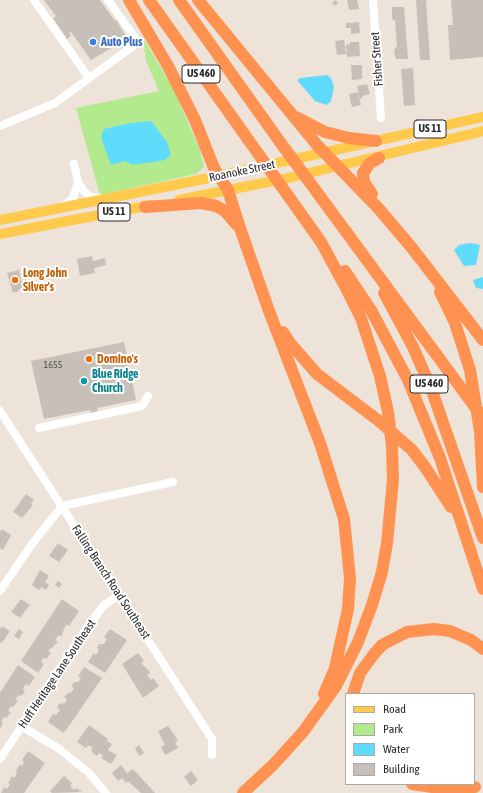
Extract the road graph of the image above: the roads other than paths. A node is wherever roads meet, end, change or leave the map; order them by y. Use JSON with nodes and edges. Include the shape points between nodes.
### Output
{"nodes":[{"id":1,"x":34,"y":0,"type":"edge"},
{"id":2,"x":108,"y":0,"type":"edge"},
{"id":3,"x":129,"y":0,"type":"edge"},
{"id":4,"x":149,"y":0,"type":"edge"},
{"id":5,"x":179,"y":0,"type":"edge"},
{"id":6,"x":198,"y":0,"type":"edge"},
{"id":7,"x":373,"y":0,"type":"edge"},
{"id":8,"x":89,"y":78,"type":"junction"},
{"id":9,"x":291,"y":114,"type":"junction"},
{"id":10,"x":483,"y":117,"type":"edge"},
{"id":11,"x":381,"y":118,"type":"dead end"},
{"id":12,"x":0,"y":126,"type":"edge"},
{"id":13,"x":483,"y":126,"type":"edge"},
{"id":14,"x":483,"y":131,"type":"edge"},
{"id":15,"x":457,"y":138,"type":"junction"},
{"id":16,"x":376,"y":141,"type":"junction"},
{"id":17,"x":324,"y":152,"type":"junction"},
{"id":18,"x":379,"y":158,"type":"junction"},
{"id":19,"x":74,"y":164,"type":"dead end"},
{"id":20,"x":339,"y":167,"type":"junction"},
{"id":21,"x":219,"y":176,"type":"junction"},
{"id":22,"x":78,"y":182,"type":"junction"},
{"id":23,"x":228,"y":190,"type":"junction"},
{"id":24,"x":109,"y":199,"type":"junction"},
{"id":25,"x":145,"y":206,"type":"junction"},
{"id":26,"x":61,"y":209,"type":"junction"},
{"id":27,"x":379,"y":209,"type":"junction"},
{"id":28,"x":0,"y":220,"type":"edge"},
{"id":29,"x":240,"y":228,"type":"junction"},
{"id":30,"x":0,"y":234,"type":"edge"},
{"id":31,"x":353,"y":240,"type":"junction"},
{"id":32,"x":321,"y":242,"type":"junction"},
{"id":33,"x":432,"y":275,"type":"junction"},
{"id":34,"x":269,"y":311,"type":"junction"},
{"id":35,"x":483,"y":340,"type":"edge"},
{"id":36,"x":148,"y":396,"type":"dead end"},
{"id":37,"x":0,"y":411,"type":"edge"},
{"id":38,"x":483,"y":418,"type":"edge"},
{"id":39,"x":38,"y":428,"type":"dead end"},
{"id":40,"x":173,"y":482,"type":"dead end"},
{"id":41,"x":483,"y":487,"type":"edge"},
{"id":42,"x":62,"y":506,"type":"junction"},
{"id":43,"x":463,"y":529,"type":"junction"},
{"id":44,"x":483,"y":538,"type":"edge"},
{"id":45,"x":483,"y":588,"type":"edge"},
{"id":46,"x":0,"y":591,"type":"edge"},
{"id":47,"x":119,"y":594,"type":"junction"},
{"id":48,"x":483,"y":649,"type":"edge"},
{"id":49,"x":353,"y":693,"type":"edge"},
{"id":50,"x":313,"y":718,"type":"junction"},
{"id":51,"x":22,"y":726,"type":"junction"},
{"id":52,"x":212,"y":755,"type":"dead end"},
{"id":53,"x":0,"y":759,"type":"edge"},
{"id":54,"x":419,"y":785,"type":"edge"},
{"id":55,"x":479,"y":786,"type":"edge"},
{"id":56,"x":106,"y":793,"type":"edge"},
{"id":57,"x":243,"y":793,"type":"edge"},
{"id":58,"x":452,"y":793,"type":"edge"}],
"edges":[{"from":1,"to":8,"type":"street"},
{"from":2,"to":8,"type":"street","via":[[136,39],[136,44]]},
{"from":3,"to":21,"type":"highway","via":[[178,86]]},
{"from":4,"to":32,"type":"highway","number":"US 460"},
{"from":5,"to":31,"type":"highway","number":"US 460"},
{"from":6,"to":9,"type":"highway"},
{"from":7,"to":11,"type":"street","name":"Fisher Street"},
{"from":8,"to":12,"type":"street","via":[[55,103]]},
{"from":9,"to":16,"type":"highway","via":[[325,132]]},
{"from":9,"to":17,"type":"highway"},
{"from":10,"to":16,"type":"main road","name":"Roanoke Street","number":"US 11"},
{"from":13,"to":15,"type":"main road","via":[[467,130]]},
{"from":14,"to":15,"type":"main road","name":"Roanoke Street","number":"US 11"},
{"from":15,"to":18,"type":"main road","name":"Roanoke Street","number":"US 11"},
{"from":16,"to":17,"type":"main road","name":"Roanoke Street","number":"US 11"},
{"from":17,"to":20,"type":"highway"},
{"from":17,"to":21,"type":"main road","name":"Roanoke Street","number":"US 11"},
{"from":18,"to":20,"type":"main road","name":"Roanoke Street","number":"US 11"},
{"from":18,"to":27,"type":"highway","via":[[367,166],[363,176],[365,185]]},
{"from":19,"to":22,"type":"street"},
{"from":20,"to":23,"type":"main road","name":"Roanoke Street","number":"US 11"},
{"from":20,"to":27,"type":"highway"},
{"from":21,"to":23,"type":"highway"},
{"from":21,"to":24,"type":"main road","name":"Roanoke Street","number":"US 11"},
{"from":22,"to":24,"type":"street","via":[[90,197]]},
{"from":22,"to":26,"type":"street","via":[[73,198]]},
{"from":23,"to":25,"type":"main road","name":"Roanoke Street","number":"US 11"},
{"from":23,"to":29,"type":"highway"},
{"from":24,"to":26,"type":"main road","name":"Roanoke Street","number":"US 11"},
{"from":25,"to":29,"type":"highway","via":[[201,203],[216,206],[225,211]]},
{"from":25,"to":30,"type":"main road","name":"Roanoke Street","number":"US 11"},
{"from":26,"to":28,"type":"main road","name":"Roanoke Street","number":"US 11"},
{"from":27,"to":33,"type":"highway"},
{"from":29,"to":34,"type":"highway"},
{"from":31,"to":38,"type":"highway","number":"US 460"},
{"from":31,"to":44,"type":"highway","number":"US 460","via":[[413,347],[431,388]]},
{"from":32,"to":43,"type":"highway","number":"US 460","via":[[340,263],[398,358],[425,418]]},
{"from":32,"to":50,"type":"highway","via":[[361,318],[380,376],[388,412],[393,480],[391,515],[382,572],[358,642],[336,686]]},
{"from":33,"to":35,"type":"highway"},
{"from":33,"to":41,"type":"highway","via":[[455,323],[470,370],[480,430]]},
{"from":34,"to":43,"type":"highway","via":[[290,343],[317,374],[379,421],[412,450]]},
{"from":34,"to":50,"type":"highway","via":[[332,480],[344,519],[348,549],[350,578],[344,636],[335,668]]},
{"from":36,"to":39,"type":"street","via":[[142,406]]},
{"from":37,"to":42,"type":"street","name":"Falling Branch Road Southeast"},
{"from":40,"to":42,"type":"street"},
{"from":42,"to":46,"type":"street"},
{"from":42,"to":47,"type":"street","name":"Falling Branch Road Southeast"},
{"from":43,"to":45,"type":"highway","number":"US 460"},
{"from":47,"to":51,"type":"street","name":"Huff Heritage Lane Southeast","via":[[104,605]]},
{"from":47,"to":52,"type":"street","name":"Falling Branch Road Southeast","via":[[212,739]]},
{"from":48,"to":49,"type":"highway","via":[[471,640],[450,631],[434,629],[407,632],[382,645],[374,654],[360,673]]},
{"from":50,"to":57,"type":"highway","via":[[278,760]]},
{"from":51,"to":53,"type":"street","name":"Huff Heritage Lane Southeast"},
{"from":51,"to":56,"type":"street","via":[[58,748],[88,772]]},
{"from":54,"to":55,"type":"highway"},
{"from":55,"to":58,"type":"highway"}]}
